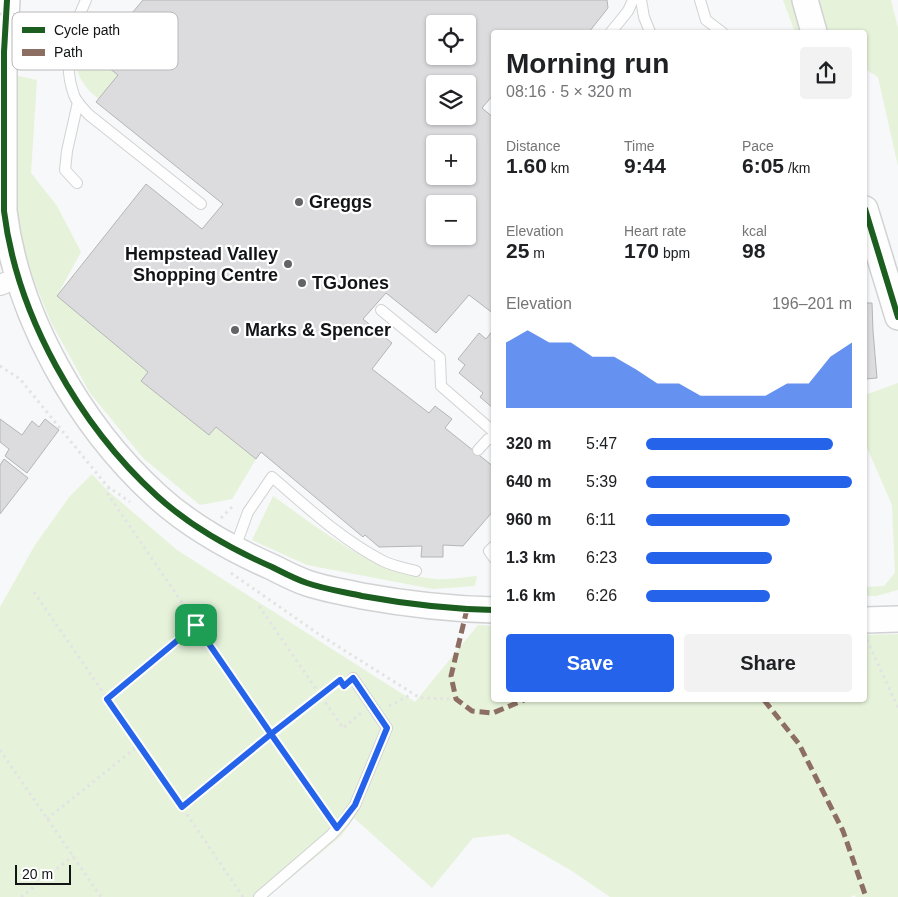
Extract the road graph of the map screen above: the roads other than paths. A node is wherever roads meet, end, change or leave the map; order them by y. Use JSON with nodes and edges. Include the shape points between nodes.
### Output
{"nodes":[{"id":1,"x":7,"y":0,"type":"edge"},
{"id":2,"x":86,"y":0,"type":"edge"},
{"id":3,"x":633,"y":0,"type":"edge"},
{"id":4,"x":641,"y":0,"type":"edge"},
{"id":5,"x":805,"y":0,"type":"edge"},
{"id":6,"x":699,"y":1,"type":"edge"},
{"id":7,"x":82,"y":12,"type":"edge"},
{"id":8,"x":613,"y":30,"type":"edge"},
{"id":9,"x":649,"y":30,"type":"edge"},
{"id":10,"x":717,"y":30,"type":"edge"},
{"id":11,"x":813,"y":30,"type":"edge"},
{"id":12,"x":69,"y":70,"type":"edge"},
{"id":13,"x":78,"y":102,"type":"junction"},
{"id":14,"x":76,"y":183,"type":"dead end"},
{"id":15,"x":201,"y":204,"type":"dead end"},
{"id":16,"x":867,"y":216,"type":"edge"},
{"id":17,"x":867,"y":244,"type":"edge"},
{"id":18,"x":882,"y":270,"type":"junction"},
{"id":19,"x":9,"y":281,"type":"edge"},
{"id":20,"x":381,"y":310,"type":"dead end"},
{"id":21,"x":898,"y":317,"type":"edge"},
{"id":22,"x":491,"y":429,"type":"edge"},
{"id":23,"x":491,"y":439,"type":"edge"},
{"id":24,"x":478,"y":450,"type":"dead end"},
{"id":25,"x":234,"y":550,"type":"junction"},
{"id":26,"x":416,"y":571,"type":"dead end"},
{"id":27,"x":491,"y":610,"type":"edge"},
{"id":28,"x":898,"y":619,"type":"edge"},
{"id":29,"x":867,"y":620,"type":"edge"},
{"id":30,"x":353,"y":678,"type":"road end"},
{"id":31,"x":259,"y":897,"type":"edge"}],
"edges":[{"from":1,"to":19,"type":"street","via":[[4,211]]},
{"from":2,"to":7,"type":"lane"},
{"from":3,"to":8,"type":"lane"},
{"from":4,"to":9,"type":"lane"},
{"from":5,"to":11,"type":"street"},
{"from":6,"to":10,"type":"lane","via":[[706,20]]},
{"from":12,"to":13,"type":"lane"},
{"from":13,"to":14,"type":"lane","via":[[65,170]]},
{"from":13,"to":15,"type":"lane","via":[[88,114]]},
{"from":16,"to":18,"type":"street"},
{"from":17,"to":18,"type":"lane"},
{"from":18,"to":21,"type":"street"},
{"from":19,"to":25,"type":"street","via":[[76,398],[100,433],[157,496],[196,527]]},
{"from":20,"to":22,"type":"lane","via":[[440,358],[441,386]]},
{"from":23,"to":24,"type":"lane"},
{"from":25,"to":26,"type":"lane","via":[[248,512],[272,477],[356,545],[385,562]]},
{"from":25,"to":27,"type":"street","via":[[307,583],[346,593],[424,606]]},
{"from":28,"to":29,"type":"street"},
{"from":30,"to":31,"type":"lane","via":[[387,728],[355,805],[337,828]]}]}
